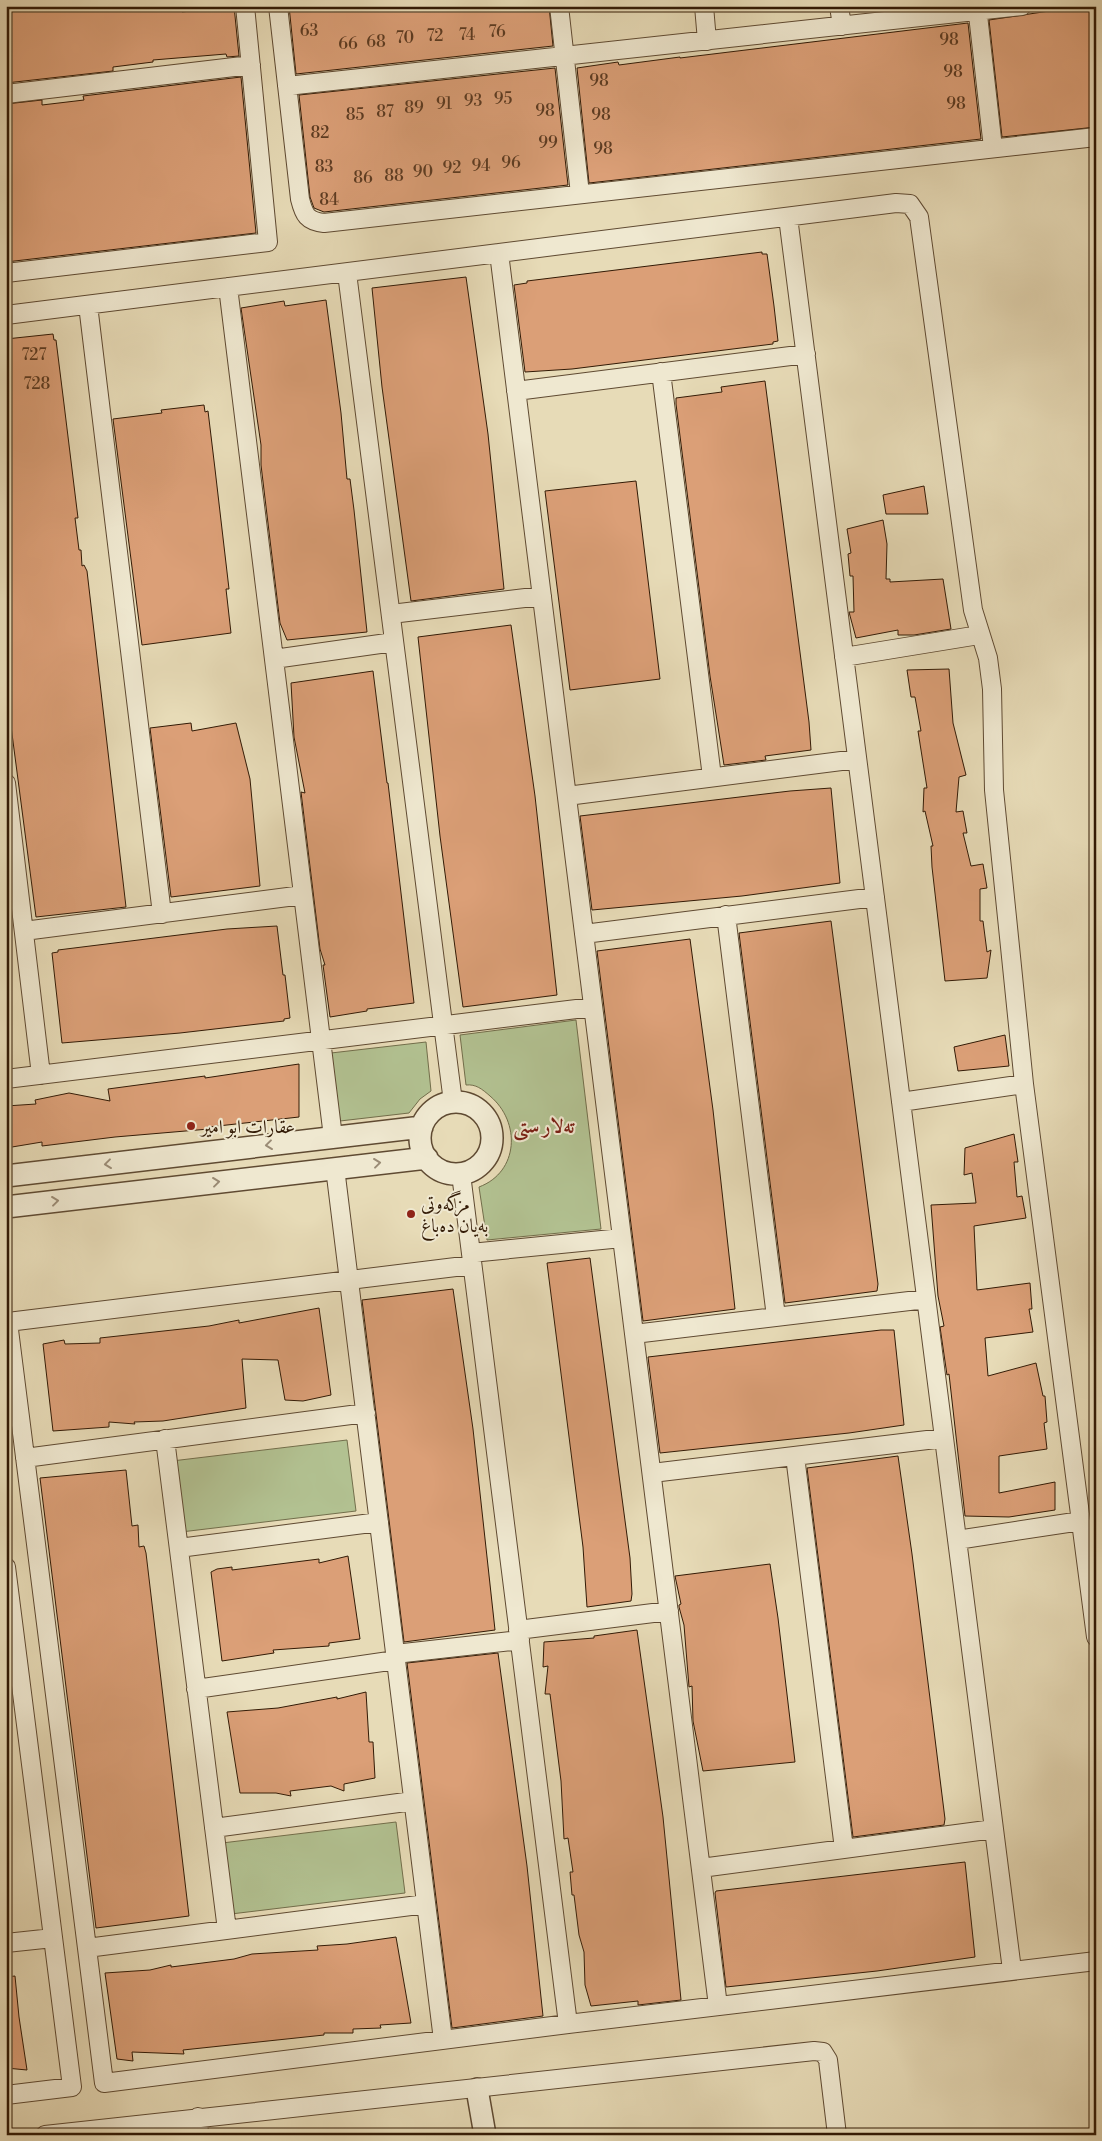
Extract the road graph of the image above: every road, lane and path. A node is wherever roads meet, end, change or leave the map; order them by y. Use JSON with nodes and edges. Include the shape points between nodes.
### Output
{"nodes":[{"id":1,"x":245,"y":6,"type":"edge"},
{"id":2,"x":278,"y":6,"type":"edge"},
{"id":3,"x":559,"y":6,"type":"edge"},
{"id":4,"x":704,"y":6,"type":"edge"},
{"id":5,"x":839,"y":6,"type":"edge"},
{"id":6,"x":1022,"y":6,"type":"edge"},
{"id":7,"x":978,"y":9,"type":"edge"},
{"id":8,"x":842,"y":26,"type":"junction"},
{"id":9,"x":707,"y":41,"type":"junction"},
{"id":10,"x":564,"y":56,"type":"junction"},
{"id":11,"x":251,"y":65,"type":"junction"},
{"id":12,"x":287,"y":86,"type":"junction"},
{"id":13,"x":6,"y":94,"type":"edge"},
{"id":14,"x":1096,"y":137,"type":"edge"},
{"id":15,"x":993,"y":148,"type":"junction"},
{"id":16,"x":580,"y":194,"type":"junction"},
{"id":17,"x":788,"y":217,"type":"junction"},
{"id":18,"x":499,"y":253,"type":"junction"},
{"id":19,"x":348,"y":272,"type":"junction"},
{"id":20,"x":6,"y":273,"type":"edge"},
{"id":21,"x":228,"y":287,"type":"junction"},
{"id":22,"x":88,"y":305,"type":"junction"},
{"id":23,"x":6,"y":315,"type":"edge"},
{"id":24,"x":806,"y":354,"type":"junction"},
{"id":25,"x":660,"y":372,"type":"junction"},
{"id":26,"x":516,"y":390,"type":"junction"},
{"id":27,"x":542,"y":596,"type":"junction"},
{"id":28,"x":391,"y":614,"type":"junction"},
{"id":29,"x":979,"y":635,"type":"junction"},
{"id":30,"x":394,"y":642,"type":"junction"},
{"id":31,"x":844,"y":657,"type":"junction"},
{"id":32,"x":274,"y":659,"type":"junction"},
{"id":33,"x":857,"y":759,"type":"junction"},
{"id":34,"x":712,"y":777,"type":"junction"},
{"id":35,"x":6,"y":783,"type":"edge"},
{"id":36,"x":567,"y":796,"type":"junction"},
{"id":37,"x":304,"y":895,"type":"junction"},
{"id":38,"x":875,"y":896,"type":"junction"},
{"id":39,"x":13,"y":899,"type":"edge"},
{"id":40,"x":162,"y":914,"type":"junction"},
{"id":41,"x":726,"y":915,"type":"junction"},
{"id":42,"x":24,"y":931,"type":"junction"},
{"id":43,"x":584,"y":934,"type":"junction"},
{"id":44,"x":593,"y":1006,"type":"junction"},
{"id":45,"x":443,"y":1024,"type":"junction"},
{"id":46,"x":321,"y":1039,"type":"junction"},
{"id":47,"x":41,"y":1075,"type":"junction"},
{"id":48,"x":6,"y":1079,"type":"edge"},
{"id":49,"x":1024,"y":1084,"type":"junction"},
{"id":50,"x":453,"y":1102,"type":"junction"},
{"id":51,"x":901,"y":1102,"type":"junction"},
{"id":52,"x":422,"y":1127,"type":"junction"},
{"id":53,"x":334,"y":1137,"type":"junction"},
{"id":54,"x":427,"y":1158,"type":"junction"},
{"id":55,"x":335,"y":1168,"type":"junction"},
{"id":56,"x":461,"y":1174,"type":"junction"},
{"id":57,"x":6,"y":1176,"type":"edge"},
{"id":58,"x":6,"y":1207,"type":"edge"},
{"id":59,"x":622,"y":1238,"type":"junction"},
{"id":60,"x":472,"y":1259,"type":"junction"},
{"id":61,"x":350,"y":1280,"type":"junction"},
{"id":62,"x":926,"y":1300,"type":"junction"},
{"id":63,"x":776,"y":1317,"type":"junction"},
{"id":64,"x":634,"y":1334,"type":"junction"},
{"id":65,"x":366,"y":1413,"type":"junction"},
{"id":66,"x":944,"y":1438,"type":"junction"},
{"id":67,"x":165,"y":1439,"type":"junction"},
{"id":68,"x":795,"y":1456,"type":"junction"},
{"id":69,"x":25,"y":1458,"type":"junction"},
{"id":70,"x":652,"y":1473,"type":"junction"},
{"id":71,"x":1081,"y":1521,"type":"junction"},
{"id":72,"x":379,"y":1522,"type":"junction"},
{"id":73,"x":957,"y":1540,"type":"junction"},
{"id":74,"x":178,"y":1548,"type":"junction"},
{"id":75,"x":6,"y":1567,"type":"edge"},
{"id":76,"x":669,"y":1611,"type":"junction"},
{"id":77,"x":519,"y":1635,"type":"junction"},
{"id":78,"x":1096,"y":1637,"type":"edge"},
{"id":79,"x":396,"y":1657,"type":"junction"},
{"id":80,"x":14,"y":1683,"type":"edge"},
{"id":81,"x":196,"y":1689,"type":"junction"},
{"id":82,"x":413,"y":1801,"type":"junction"},
{"id":83,"x":214,"y":1828,"type":"junction"},
{"id":84,"x":994,"y":1829,"type":"junction"},
{"id":85,"x":844,"y":1849,"type":"junction"},
{"id":86,"x":701,"y":1868,"type":"junction"},
{"id":87,"x":426,"y":1904,"type":"junction"},
{"id":88,"x":227,"y":1930,"type":"junction"},
{"id":89,"x":53,"y":1938,"type":"junction"},
{"id":90,"x":6,"y":1944,"type":"edge"},
{"id":91,"x":87,"y":1948,"type":"junction"},
{"id":92,"x":1096,"y":1961,"type":"edge"},
{"id":93,"x":1012,"y":1970,"type":"junction"},
{"id":94,"x":718,"y":2006,"type":"junction"},
{"id":95,"x":568,"y":2024,"type":"junction"},
{"id":96,"x":443,"y":2040,"type":"junction"},
{"id":97,"x":477,"y":2089,"type":"junction"},
{"id":98,"x":6,"y":2095,"type":"edge"},
{"id":99,"x":198,"y":2126,"type":"edge"},
{"id":100,"x":45,"y":2135,"type":"edge"},
{"id":101,"x":486,"y":2135,"type":"edge"},
{"id":102,"x":837,"y":2135,"type":"edge"}],
"edges":[{"from":1,"to":11,"type":"street"},
{"from":2,"to":12,"type":"street"},
{"from":3,"to":10,"type":"street"},
{"from":4,"to":9,"type":"street"},
{"from":5,"to":8,"type":"street"},
{"from":6,"to":7,"type":"street"},
{"from":7,"to":8,"type":"street"},
{"from":7,"to":15,"type":"street"},
{"from":8,"to":9,"type":"street"},
{"from":9,"to":10,"type":"street"},
{"from":10,"to":12,"type":"street"},
{"from":10,"to":16,"type":"street"},
{"from":11,"to":13,"type":"street"},
{"from":11,"to":20,"type":"street","via":[[268,242]]},
{"from":12,"to":16,"type":"street","via":[[300,199],[304,214],[312,222]]},
{"from":14,"to":15,"type":"street"},
{"from":15,"to":16,"type":"street"},
{"from":17,"to":18,"type":"street"},
{"from":17,"to":24,"type":"street"},
{"from":17,"to":29,"type":"street","via":[[896,203],[910,204],[919,217]]},
{"from":18,"to":19,"type":"street"},
{"from":18,"to":26,"type":"street"},
{"from":19,"to":21,"type":"street"},
{"from":19,"to":28,"type":"street"},
{"from":21,"to":22,"type":"street"},
{"from":21,"to":32,"type":"street"},
{"from":22,"to":23,"type":"street"},
{"from":22,"to":40,"type":"street"},
{"from":24,"to":25,"type":"street"},
{"from":24,"to":31,"type":"street"},
{"from":25,"to":26,"type":"street"},
{"from":25,"to":34,"type":"street"},
{"from":26,"to":27,"type":"street"},
{"from":27,"to":28,"type":"street"},
{"from":27,"to":36,"type":"street"},
{"from":28,"to":30,"type":"street"},
{"from":29,"to":31,"type":"street"},
{"from":29,"to":49,"type":"street","via":[[988,658],[992,689],[994,790]]},
{"from":30,"to":32,"type":"street"},
{"from":30,"to":45,"type":"street"},
{"from":31,"to":33,"type":"street"},
{"from":32,"to":37,"type":"street"},
{"from":33,"to":34,"type":"street"},
{"from":33,"to":38,"type":"street"},
{"from":34,"to":36,"type":"street"},
{"from":35,"to":39,"type":"street"},
{"from":36,"to":43,"type":"street"},
{"from":37,"to":40,"type":"street"},
{"from":37,"to":46,"type":"street"},
{"from":38,"to":41,"type":"street"},
{"from":38,"to":51,"type":"street"},
{"from":39,"to":42,"type":"street"},
{"from":40,"to":42,"type":"street"},
{"from":41,"to":43,"type":"street"},
{"from":41,"to":63,"type":"street"},
{"from":42,"to":47,"type":"street"},
{"from":43,"to":44,"type":"street"},
{"from":44,"to":45,"type":"street"},
{"from":44,"to":59,"type":"street"},
{"from":45,"to":46,"type":"street"},
{"from":45,"to":50,"type":"street"},
{"from":46,"to":47,"type":"street"},
{"from":46,"to":53,"type":"street"},
{"from":47,"to":48,"type":"street"},
{"from":49,"to":51,"type":"street"},
{"from":49,"to":71,"type":"street"},
{"from":50,"to":52,"type":"street","via":[[436,1108]]},
{"from":50,"to":56,"type":"street","via":[[469,1104],[479,1110],[492,1130],[489,1153],[482,1163]]},
{"from":51,"to":62,"type":"street"},
{"from":52,"to":53,"type":"street"},
{"from":52,"to":54,"type":"street","via":[[420,1138]]},
{"from":53,"to":57,"type":"street","one_way":true},
{"from":55,"to":54,"type":"street","one_way":true},
{"from":54,"to":56,"type":"street","via":[[438,1169]]},
{"from":58,"to":55,"type":"street","one_way":true},
{"from":55,"to":61,"type":"street"},
{"from":56,"to":60,"type":"street"},
{"from":59,"to":60,"type":"street"},
{"from":59,"to":64,"type":"street"},
{"from":60,"to":61,"type":"street"},
{"from":60,"to":77,"type":"street"},
{"from":61,"to":65,"type":"street"},
{"from":61,"to":69,"type":"street","via":[[8,1322]]},
{"from":62,"to":63,"type":"street"},
{"from":62,"to":66,"type":"street"},
{"from":63,"to":64,"type":"street"},
{"from":64,"to":70,"type":"street"},
{"from":65,"to":67,"type":"street"},
{"from":65,"to":72,"type":"street"},
{"from":66,"to":68,"type":"street"},
{"from":66,"to":73,"type":"street"},
{"from":67,"to":69,"type":"street"},
{"from":67,"to":74,"type":"street"},
{"from":68,"to":70,"type":"street"},
{"from":68,"to":85,"type":"street"},
{"from":69,"to":91,"type":"street"},
{"from":70,"to":76,"type":"street"},
{"from":71,"to":73,"type":"street"},
{"from":71,"to":78,"type":"street"},
{"from":72,"to":74,"type":"street"},
{"from":72,"to":79,"type":"street"},
{"from":73,"to":84,"type":"street"},
{"from":74,"to":81,"type":"street"},
{"from":75,"to":80,"type":"street"},
{"from":76,"to":77,"type":"street"},
{"from":76,"to":86,"type":"street"},
{"from":77,"to":79,"type":"street"},
{"from":77,"to":95,"type":"street"},
{"from":79,"to":81,"type":"street"},
{"from":79,"to":82,"type":"street"},
{"from":80,"to":89,"type":"street"},
{"from":81,"to":83,"type":"street"},
{"from":82,"to":83,"type":"street"},
{"from":82,"to":87,"type":"street"},
{"from":83,"to":88,"type":"street"},
{"from":84,"to":85,"type":"street"},
{"from":84,"to":93,"type":"street"},
{"from":85,"to":86,"type":"street"},
{"from":86,"to":94,"type":"street"},
{"from":87,"to":88,"type":"street"},
{"from":87,"to":96,"type":"street"},
{"from":88,"to":91,"type":"street"},
{"from":89,"to":90,"type":"street"},
{"from":89,"to":98,"type":"street","via":[[72,2087]]},
{"from":91,"to":96,"type":"street","via":[[104,2083]]},
{"from":92,"to":93,"type":"street"},
{"from":93,"to":94,"type":"street"},
{"from":94,"to":95,"type":"street"},
{"from":95,"to":96,"type":"street"},
{"from":97,"to":99,"type":"street"},
{"from":97,"to":101,"type":"street"},
{"from":97,"to":102,"type":"street","via":[[823,2052],[828,2060]]},
{"from":99,"to":100,"type":"street"}]}
